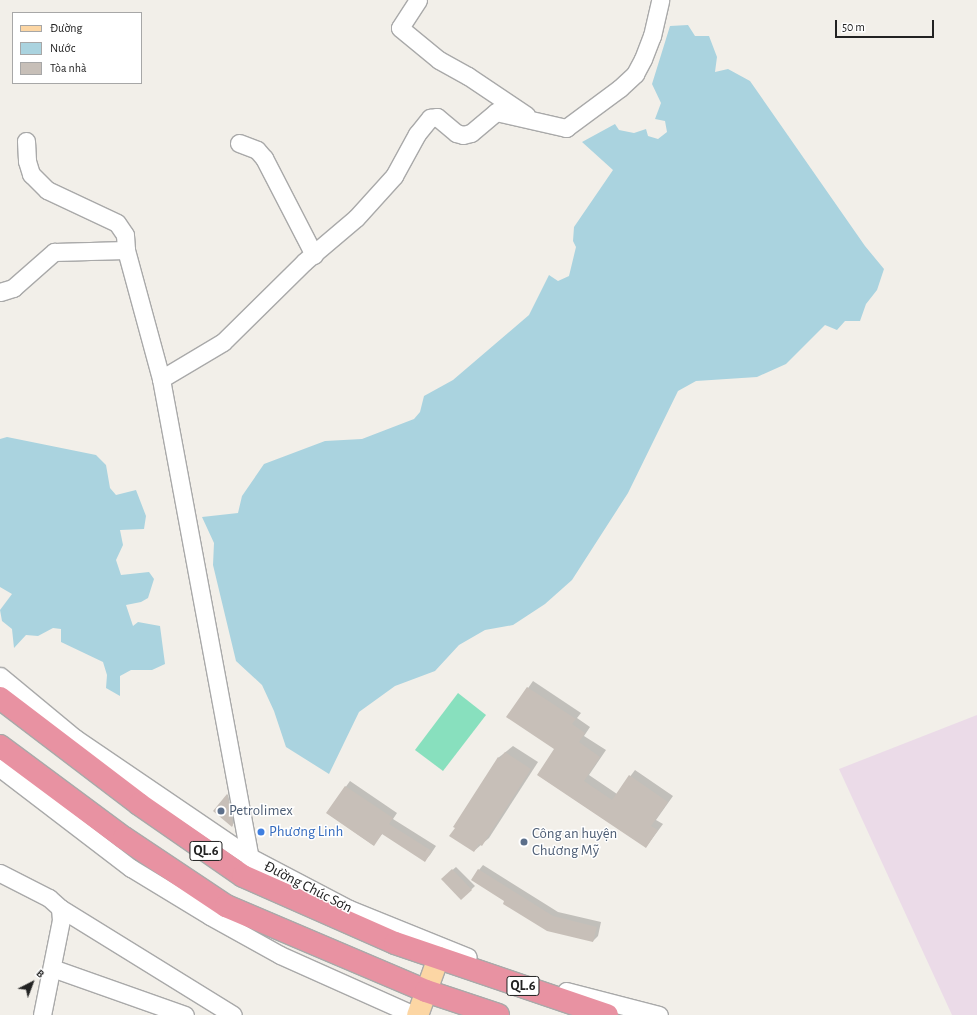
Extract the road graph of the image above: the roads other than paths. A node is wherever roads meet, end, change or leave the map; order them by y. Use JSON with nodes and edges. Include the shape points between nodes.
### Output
{"nodes":[{"id":1,"x":418,"y":0,"type":"edge"},
{"id":2,"x":660,"y":0,"type":"edge"},
{"id":3,"x":538,"y":122,"type":"junction"},
{"id":4,"x":26,"y":141,"type":"dead end"},
{"id":5,"x":239,"y":143,"type":"dead end"},
{"id":6,"x":126,"y":250,"type":"junction"},
{"id":7,"x":314,"y":255,"type":"junction"},
{"id":8,"x":0,"y":292,"type":"edge"},
{"id":9,"x":161,"y":379,"type":"junction"},
{"id":10,"x":0,"y":676,"type":"edge"},
{"id":11,"x":0,"y":698,"type":"edge"},
{"id":12,"x":0,"y":746,"type":"edge"},
{"id":13,"x":0,"y":768,"type":"edge"},
{"id":14,"x":250,"y":857,"type":"junction"},
{"id":15,"x":0,"y":873,"type":"edge"},
{"id":16,"x":254,"y":881,"type":"junction"},
{"id":17,"x":60,"y":908,"type":"junction"},
{"id":18,"x":438,"y":957,"type":"junction"},
{"id":19,"x":52,"y":968,"type":"junction"},
{"id":20,"x":426,"y":991,"type":"junction"},
{"id":21,"x":42,"y":1015,"type":"edge"},
{"id":22,"x":185,"y":1015,"type":"edge"},
{"id":23,"x":233,"y":1015,"type":"edge"},
{"id":24,"x":414,"y":1015,"type":"edge"},
{"id":25,"x":417,"y":1015,"type":"edge"},
{"id":26,"x":498,"y":1015,"type":"edge"},
{"id":27,"x":607,"y":1015,"type":"edge"},
{"id":28,"x":659,"y":1015,"type":"edge"}],
"edges":[{"from":1,"to":3,"type":"street","via":[[400,28],[439,60]]},
{"from":2,"to":3,"type":"street","via":[[648,47],[635,74],[568,127]]},
{"from":3,"to":7,"type":"street","via":[[496,112],[471,133],[463,135],[456,133],[437,117],[430,118],[417,134],[389,182],[356,218]]},
{"from":4,"to":6,"type":"street","via":[[27,161],[31,174],[60,198],[117,223],[125,235]]},
{"from":5,"to":7,"type":"street","via":[[257,150],[264,158]]},
{"from":6,"to":8,"type":"street","via":[[54,252],[13,288]]},
{"from":6,"to":9,"type":"street"},
{"from":7,"to":9,"type":"street","via":[[223,342]]},
{"from":9,"to":14,"type":"street"},
{"from":10,"to":14,"type":"street","name":"Đường Chúc Sơn","via":[[75,738]]},
{"from":11,"to":16,"type":"highway","name":"Đường Chúc Sơn","number":"QL.6","via":[[139,804]]},
{"from":12,"to":20,"type":"highway","number":"QL.6","via":[[124,838],[226,906]]},
{"from":13,"to":24,"type":"street","via":[[131,868],[210,916],[280,955]]},
{"from":14,"to":16,"type":"street"},
{"from":14,"to":28,"type":"street","name":"Đường Chúc Sơn","via":[[349,909],[511,975]]},
{"from":15,"to":17,"type":"street","via":[[49,898]]},
{"from":16,"to":18,"type":"highway","name":"Đường Chúc Sơn","number":"QL.6","via":[[395,942]]},
{"from":17,"to":19,"type":"street","via":[[61,920]]},
{"from":17,"to":23,"type":"street"},
{"from":18,"to":20,"type":"main road"},
{"from":18,"to":27,"type":"highway","name":"Đường Chúc Sơn","number":"QL.6"},
{"from":19,"to":21,"type":"street"},
{"from":19,"to":22,"type":"street"},
{"from":20,"to":25,"type":"main road"},
{"from":20,"to":26,"type":"highway","number":"QL.6"}]}
